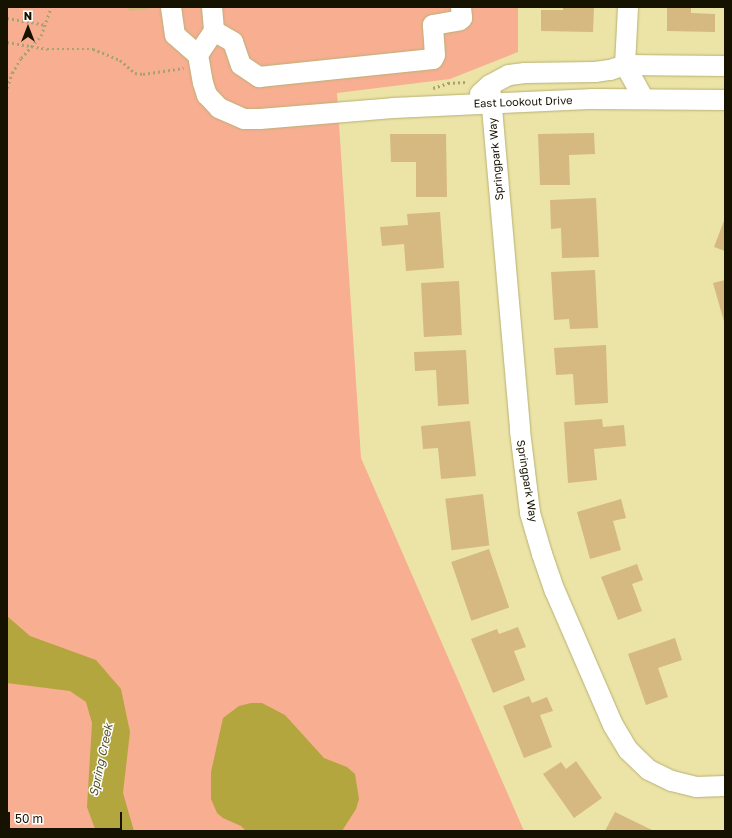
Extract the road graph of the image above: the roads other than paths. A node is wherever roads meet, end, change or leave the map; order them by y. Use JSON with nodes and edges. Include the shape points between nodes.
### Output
{"nodes":[{"id":1,"x":171,"y":7,"type":"edge"},
{"id":2,"x":212,"y":7,"type":"edge"},
{"id":3,"x":461,"y":7,"type":"edge"},
{"id":4,"x":628,"y":7,"type":"edge"},
{"id":5,"x":214,"y":31,"type":"junction"},
{"id":6,"x":198,"y":56,"type":"junction"},
{"id":7,"x":625,"y":65,"type":"junction"},
{"id":8,"x":725,"y":66,"type":"edge"},
{"id":9,"x":490,"y":85,"type":"junction"},
{"id":10,"x":643,"y":98,"type":"junction"},
{"id":11,"x":594,"y":99,"type":"junction"},
{"id":12,"x":725,"y":100,"type":"edge"},
{"id":13,"x":468,"y":105,"type":"junction"},
{"id":14,"x":491,"y":105,"type":"junction"},
{"id":15,"x":725,"y":786,"type":"edge"}],
"edges":[{"from":1,"to":6,"type":"street","via":[[175,35]]},
{"from":2,"to":5,"type":"street"},
{"from":3,"to":5,"type":"street","via":[[460,20],[433,24],[435,55],[432,59],[259,77],[241,65],[233,42]]},
{"from":4,"to":7,"type":"street"},
{"from":5,"to":6,"type":"street"},
{"from":6,"to":13,"type":"street","via":[[207,94],[219,108],[244,119]]},
{"from":7,"to":8,"type":"street","name":"East Lookout Drive"},
{"from":7,"to":9,"type":"street","name":"East Lookout Drive","via":[[595,72],[509,75]]},
{"from":7,"to":10,"type":"street"},
{"from":7,"to":11,"type":"street"},
{"from":9,"to":13,"type":"street","name":"East Lookout Drive"},
{"from":9,"to":14,"type":"street","name":"Springpark Way"},
{"from":10,"to":11,"type":"street","name":"East Lookout Drive"},
{"from":10,"to":12,"type":"street","name":"East Lookout Drive"},
{"from":11,"to":14,"type":"street","name":"East Lookout Drive"},
{"from":13,"to":14,"type":"street","name":"East Lookout Drive"},
{"from":14,"to":15,"type":"street","name":"Springpark Way","via":[[526,486],[530,513],[542,554],[555,591],[613,725],[628,750],[649,770],[672,781],[696,787]]}]}
